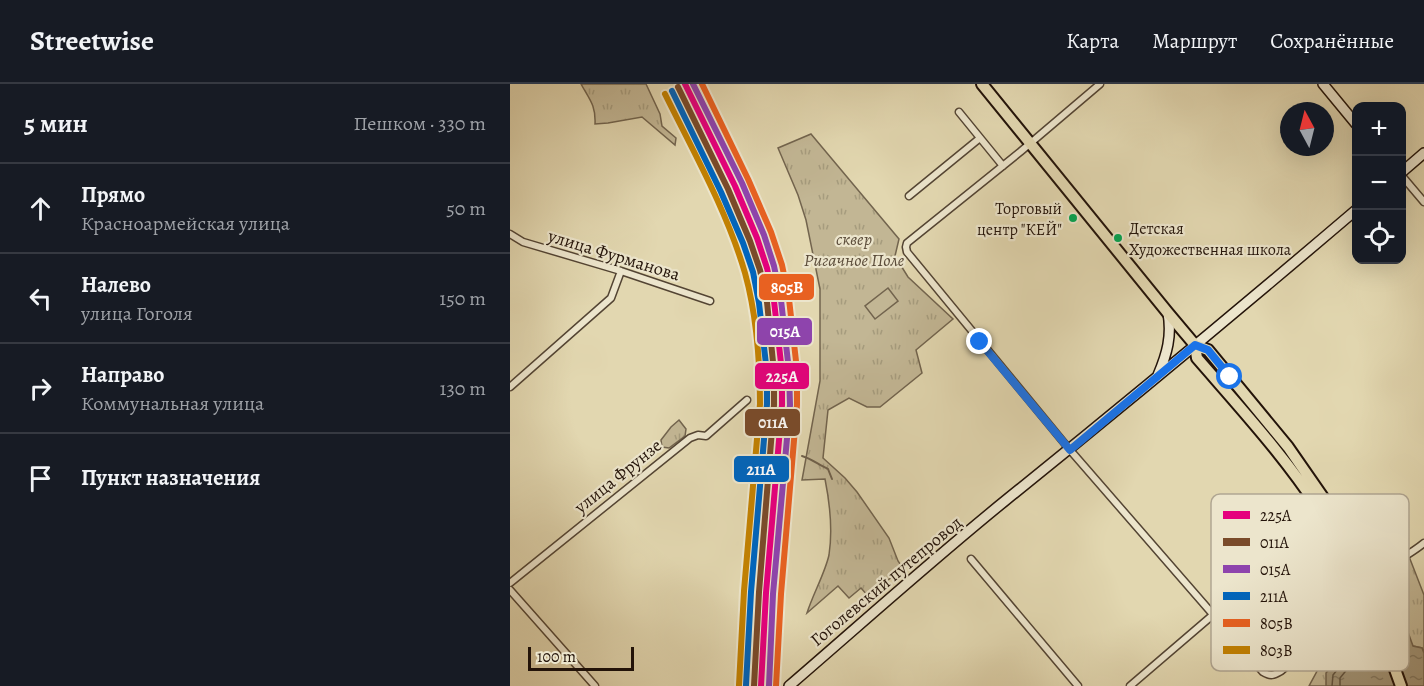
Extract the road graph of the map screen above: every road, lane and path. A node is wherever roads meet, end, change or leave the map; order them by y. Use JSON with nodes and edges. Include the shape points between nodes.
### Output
{"nodes":[{"id":1,"x":982,"y":84,"type":"edge"},
{"id":2,"x":1100,"y":84,"type":"edge"},
{"id":3,"x":1323,"y":84,"type":"edge"},
{"id":4,"x":959,"y":112,"type":"dead end"},
{"id":5,"x":1352,"y":118,"type":"edge"},
{"id":6,"x":980,"y":138,"type":"junction"},
{"id":7,"x":1031,"y":144,"type":"junction"},
{"id":8,"x":1424,"y":153,"type":"edge"},
{"id":9,"x":1003,"y":166,"type":"junction"},
{"id":10,"x":1406,"y":169,"type":"edge"},
{"id":11,"x":1406,"y":180,"type":"edge"},
{"id":12,"x":909,"y":196,"type":"dead end"},
{"id":13,"x":1424,"y":202,"type":"edge"},
{"id":14,"x":1352,"y":213,"type":"edge"},
{"id":15,"x":510,"y":234,"type":"edge"},
{"id":16,"x":621,"y":272,"type":"junction"},
{"id":17,"x":710,"y":301,"type":"dead end"},
{"id":18,"x":1168,"y":313,"type":"junction"},
{"id":19,"x":1195,"y":345,"type":"junction"},
{"id":20,"x":1157,"y":377,"type":"junction"},
{"id":21,"x":510,"y":387,"type":"edge"},
{"id":22,"x":747,"y":400,"type":"dead end"},
{"id":23,"x":1070,"y":450,"type":"junction"},
{"id":24,"x":1321,"y":494,"type":"edge"},
{"id":25,"x":1424,"y":543,"type":"edge"},
{"id":26,"x":1409,"y":555,"type":"edge"},
{"id":27,"x":971,"y":559,"type":"dead end"},
{"id":28,"x":510,"y":583,"type":"edge"},
{"id":29,"x":510,"y":590,"type":"edge"},
{"id":30,"x":1211,"y":612,"type":"edge"},
{"id":31,"x":1211,"y":618,"type":"edge"},
{"id":32,"x":1262,"y":671,"type":"edge"},
{"id":33,"x":1281,"y":671,"type":"edge"},
{"id":34,"x":1396,"y":671,"type":"edge"},
{"id":35,"x":595,"y":686,"type":"edge"},
{"id":36,"x":789,"y":686,"type":"edge"},
{"id":37,"x":1078,"y":686,"type":"edge"},
{"id":38,"x":1130,"y":686,"type":"edge"},
{"id":39,"x":1401,"y":686,"type":"edge"}],
"edges":[{"from":1,"to":7,"type":"main road"},
{"from":2,"to":7,"type":"street"},
{"from":3,"to":5,"type":"main road"},
{"from":4,"to":6,"type":"street"},
{"from":6,"to":9,"type":"street"},
{"from":6,"to":12,"type":"street"},
{"from":7,"to":9,"type":"street"},
{"from":7,"to":18,"type":"main road"},
{"from":8,"to":10,"type":"main road"},
{"from":9,"to":23,"type":"street","via":[[907,243],[907,252]]},
{"from":11,"to":13,"type":"street"},
{"from":14,"to":19,"type":"main road","name":"Гоголевский путепровод"},
{"from":15,"to":16,"type":"street","name":"улица Фурманова","via":[[523,242]]},
{"from":16,"to":17,"type":"street","name":"улица Фурманова"},
{"from":16,"to":21,"type":"street","via":[[611,298]]},
{"from":18,"to":19,"type":"main road"},
{"from":18,"to":20,"type":"main road","via":[[1169,346]]},
{"from":19,"to":20,"type":"main road","name":"Гоголевский путепровод"},
{"from":19,"to":24,"type":"main road","via":[[1208,350]]},
{"from":20,"to":23,"type":"main road","name":"Гоголевский путепровод"},
{"from":22,"to":28,"type":"street","name":"улица Фрунзе","via":[[706,436],[685,441]]},
{"from":23,"to":30,"type":"street"},
{"from":23,"to":36,"type":"main road","name":"Гоголевский путепровод"},
{"from":25,"to":26,"type":"street"},
{"from":27,"to":37,"type":"street"},
{"from":29,"to":35,"type":"street"},
{"from":31,"to":38,"type":"street"},
{"from":32,"to":33,"type":"street","via":[[1269,676]]},
{"from":34,"to":39,"type":"main road"}]}
